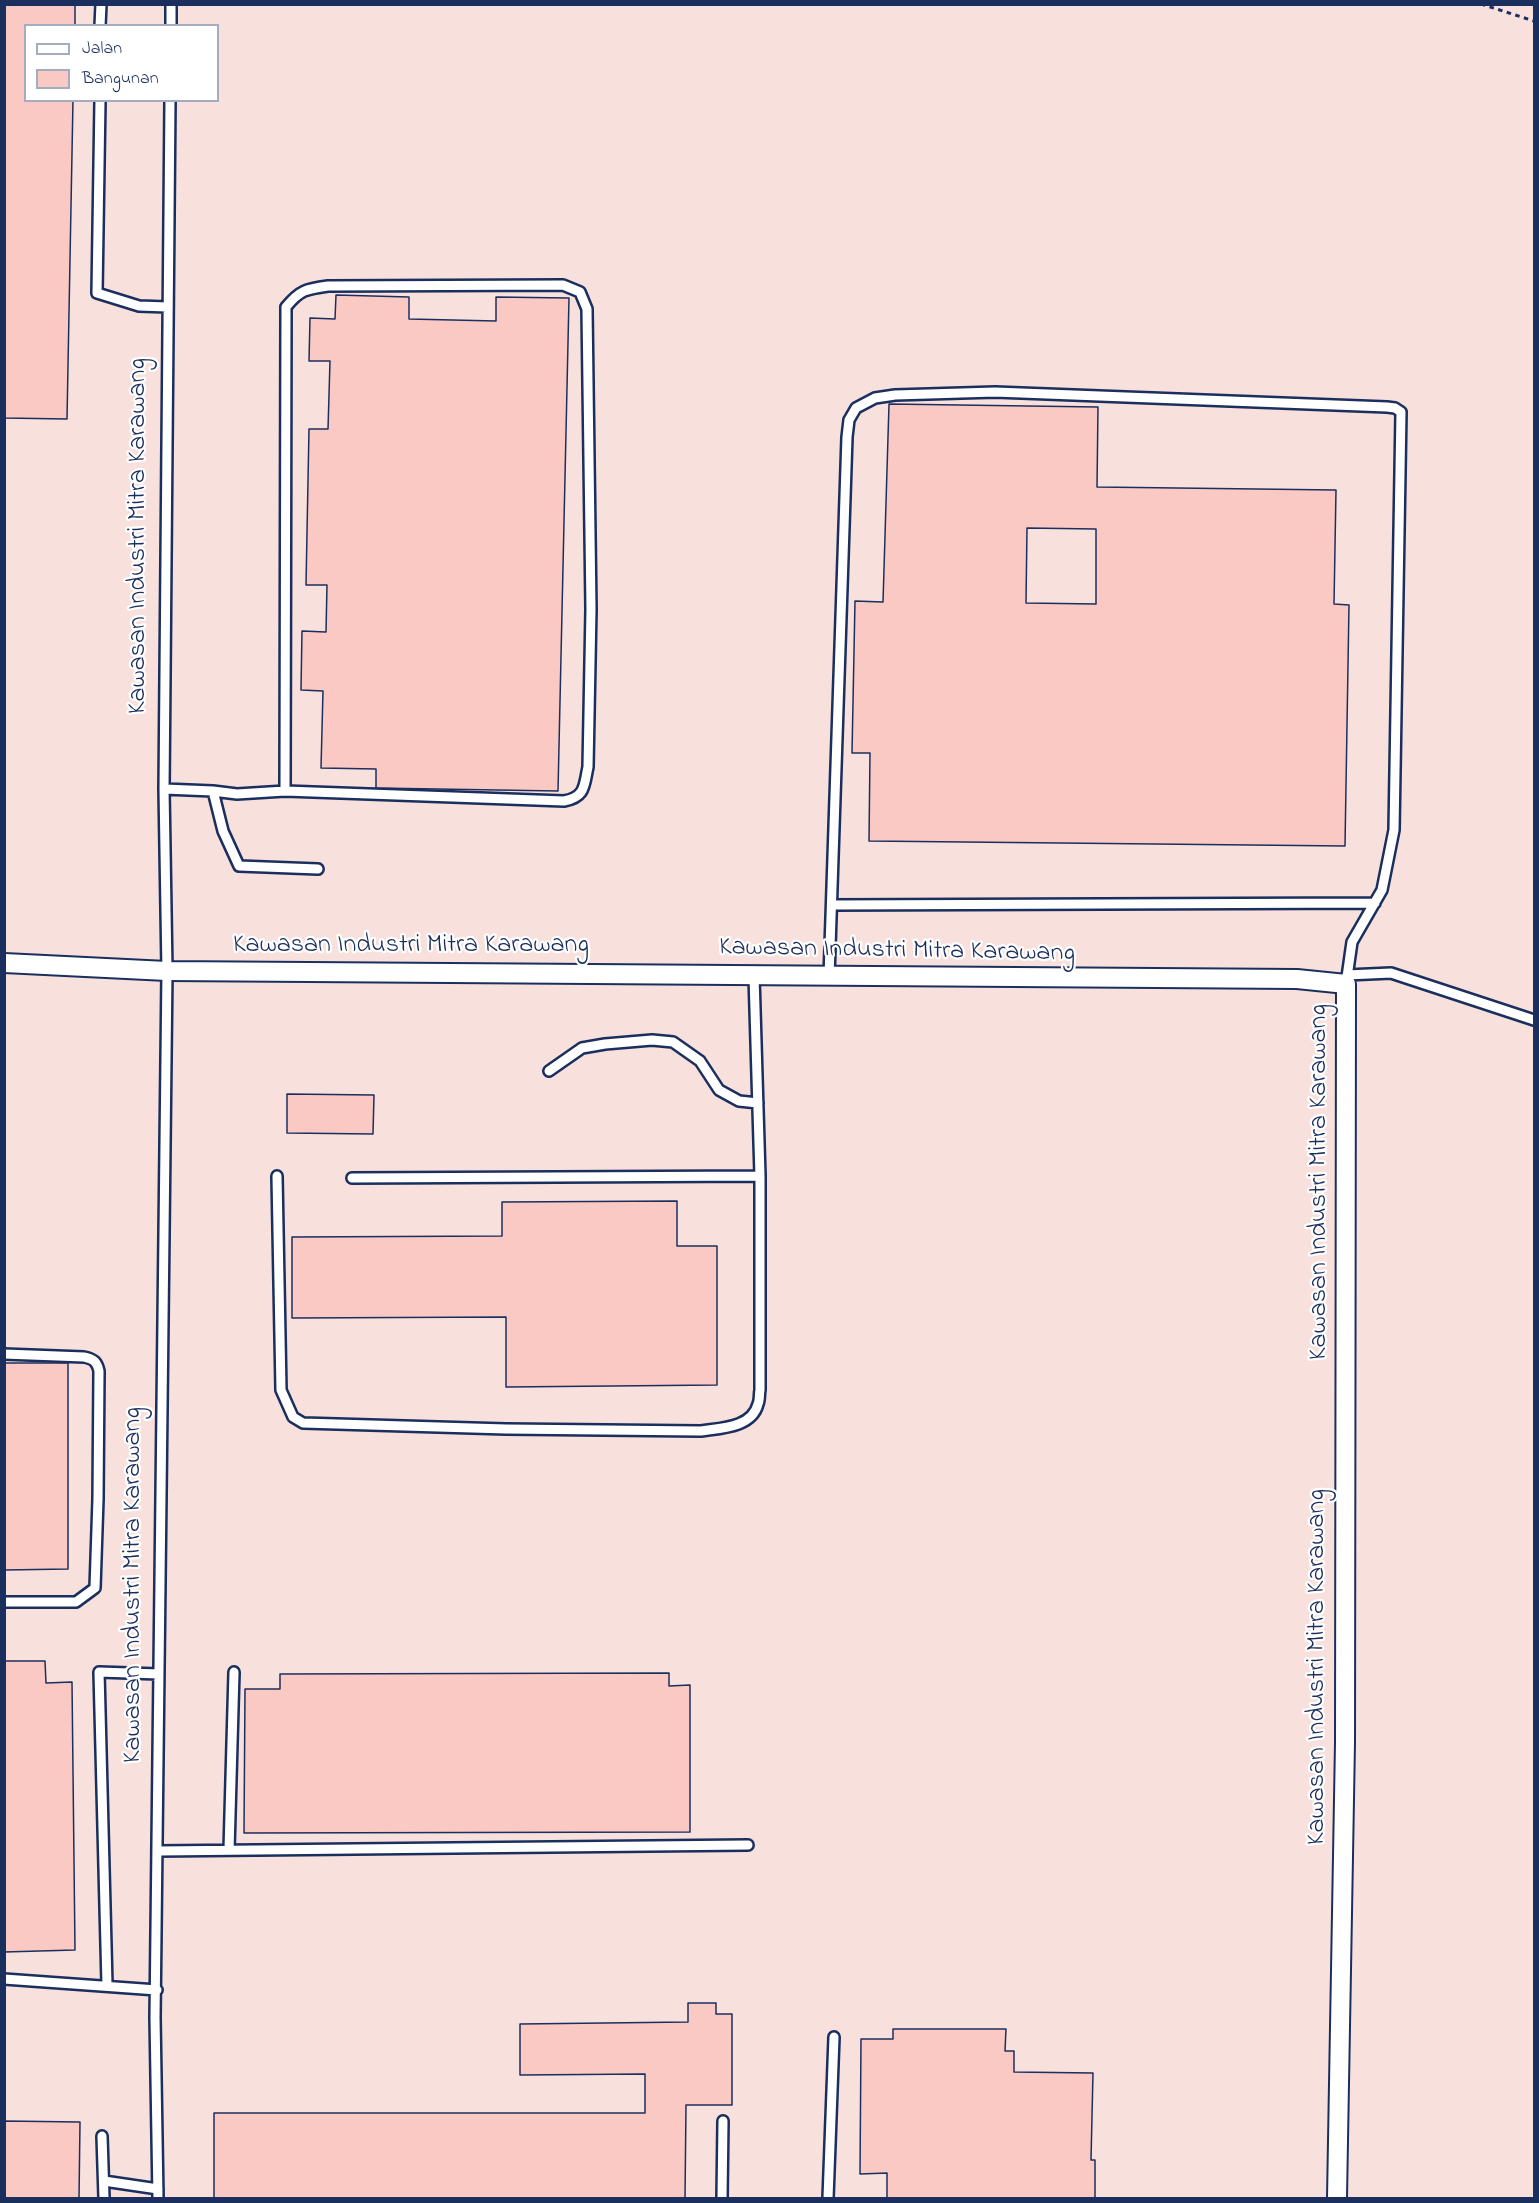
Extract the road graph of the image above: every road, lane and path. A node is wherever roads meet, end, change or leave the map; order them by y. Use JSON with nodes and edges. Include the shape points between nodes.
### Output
{"nodes":[{"id":1,"x":101,"y":4,"type":"edge"},
{"id":2,"x":171,"y":4,"type":"edge"},
{"id":3,"x":1481,"y":4,"type":"edge"},
{"id":4,"x":1534,"y":21,"type":"edge"},
{"id":5,"x":100,"y":24,"type":"edge"},
{"id":6,"x":171,"y":24,"type":"edge"},
{"id":7,"x":100,"y":102,"type":"edge"},
{"id":8,"x":170,"y":102,"type":"edge"},
{"id":9,"x":167,"y":307,"type":"junction"},
{"id":10,"x":164,"y":789,"type":"junction"},
{"id":11,"x":213,"y":791,"type":"junction"},
{"id":12,"x":285,"y":791,"type":"junction"},
{"id":13,"x":318,"y":869,"type":"dead end"},
{"id":14,"x":1375,"y":903,"type":"junction"},
{"id":15,"x":832,"y":904,"type":"junction"},
{"id":16,"x":4,"y":963,"type":"edge"},
{"id":17,"x":167,"y":971,"type":"junction"},
{"id":18,"x":754,"y":975,"type":"junction"},
{"id":19,"x":829,"y":977,"type":"junction"},
{"id":20,"x":1347,"y":980,"type":"junction"},
{"id":21,"x":1534,"y":1020,"type":"edge"},
{"id":22,"x":549,"y":1071,"type":"dead end"},
{"id":23,"x":758,"y":1103,"type":"junction"},
{"id":24,"x":277,"y":1176,"type":"dead end"},
{"id":25,"x":760,"y":1176,"type":"junction"},
{"id":26,"x":352,"y":1178,"type":"dead end"},
{"id":27,"x":4,"y":1354,"type":"edge"},
{"id":28,"x":4,"y":1602,"type":"edge"},
{"id":29,"x":234,"y":1672,"type":"dead end"},
{"id":30,"x":159,"y":1674,"type":"junction"},
{"id":31,"x":748,"y":1845,"type":"dead end"},
{"id":32,"x":229,"y":1850,"type":"junction"},
{"id":33,"x":158,"y":1851,"type":"junction"},
{"id":34,"x":4,"y":1979,"type":"edge"},
{"id":35,"x":107,"y":1985,"type":"junction"},
{"id":36,"x":157,"y":1990,"type":"junction"},
{"id":37,"x":834,"y":2037,"type":"dead end"},
{"id":38,"x":723,"y":2121,"type":"dead end"},
{"id":39,"x":102,"y":2136,"type":"dead end"},
{"id":40,"x":104,"y":2181,"type":"junction"},
{"id":41,"x":158,"y":2194,"type":"edge"},
{"id":42,"x":104,"y":2199,"type":"edge"},
{"id":43,"x":722,"y":2199,"type":"edge"},
{"id":44,"x":828,"y":2199,"type":"edge"},
{"id":45,"x":1337,"y":2199,"type":"edge"}],
"edges":[{"from":1,"to":5,"type":"lane"},
{"from":2,"to":6,"type":"lane"},
{"from":3,"to":4,"type":"path"},
{"from":7,"to":9,"type":"lane","via":[[97,293],[139,306]]},
{"from":8,"to":9,"type":"lane","name":"Kawasan Industri Mitra Karawang"},
{"from":9,"to":10,"type":"lane","name":"Kawasan Industri Mitra Karawang"},
{"from":10,"to":11,"type":"lane"},
{"from":10,"to":17,"type":"lane","name":"Kawasan Industri Mitra Karawang"},
{"from":11,"to":12,"type":"lane"},
{"from":11,"to":13,"type":"lane","via":[[223,831],[239,866]]},
{"from":12,"to":12,"type":"lane","via":[[286,307],[306,289],[328,286],[563,285],[580,292],[587,309],[591,609],[588,767],[583,792],[564,801]]},
{"from":14,"to":15,"type":"lane"},
{"from":14,"to":15,"type":"lane","via":[[1386,875],[1394,830],[1401,412],[1387,407],[994,392],[874,398],[856,408],[849,420]]},
{"from":14,"to":20,"type":"lane","via":[[1352,942]]},
{"from":15,"to":19,"type":"lane"},
{"from":16,"to":17,"type":"street","name":"Kawasan Industri Mitra Karawang"},
{"from":17,"to":18,"type":"street","name":"Kawasan Industri Mitra Karawang"},
{"from":17,"to":30,"type":"lane","name":"Kawasan Industri Mitra Karawang"},
{"from":18,"to":19,"type":"street","name":"Kawasan Industri Mitra Karawang"},
{"from":18,"to":23,"type":"lane"},
{"from":19,"to":20,"type":"street","name":"Kawasan Industri Mitra Karawang"},
{"from":20,"to":21,"type":"lane","via":[[1391,973]]},
{"from":20,"to":45,"type":"street","name":"Kawasan Industri Mitra Karawang","via":[[1345,1730]]},
{"from":22,"to":23,"type":"lane","via":[[582,1048],[652,1040],[673,1042],[700,1061],[719,1090],[738,1101]]},
{"from":23,"to":25,"type":"lane"},
{"from":24,"to":25,"type":"lane","via":[[281,1390],[293,1417],[326,1425],[700,1431],[729,1428],[745,1421],[758,1404]]},
{"from":25,"to":26,"type":"lane"},
{"from":27,"to":28,"type":"lane","via":[[92,1358],[97,1363],[99,1382],[95,1588],[76,1602]]},
{"from":29,"to":32,"type":"lane"},
{"from":30,"to":33,"type":"lane","name":"Kawasan Industri Mitra Karawang"},
{"from":30,"to":35,"type":"lane","via":[[99,1672]]},
{"from":31,"to":32,"type":"lane"},
{"from":32,"to":33,"type":"lane"},
{"from":33,"to":36,"type":"lane","name":"Kawasan Industri Mitra Karawang"},
{"from":34,"to":35,"type":"lane"},
{"from":35,"to":36,"type":"lane"},
{"from":36,"to":41,"type":"lane","name":"Kawasan Industri Mitra Karawang"},
{"from":37,"to":44,"type":"lane"},
{"from":38,"to":43,"type":"lane"},
{"from":39,"to":40,"type":"lane"},
{"from":40,"to":41,"type":"lane"},
{"from":40,"to":42,"type":"lane"}]}
